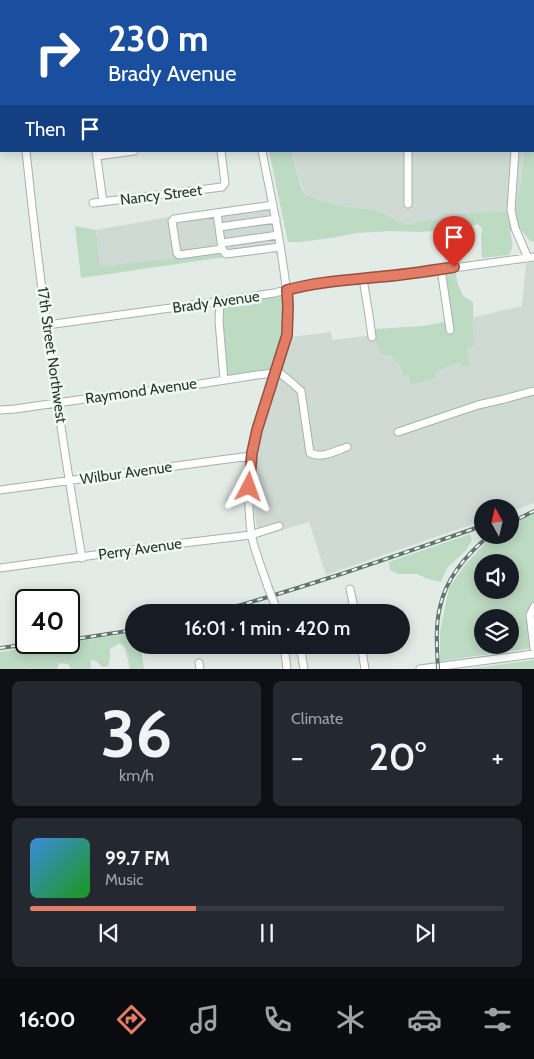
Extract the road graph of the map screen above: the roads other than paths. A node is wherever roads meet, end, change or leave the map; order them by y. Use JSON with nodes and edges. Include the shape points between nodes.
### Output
{"nodes":[{"id":1,"x":26,"y":152,"type":"edge"},
{"id":2,"x":122,"y":152,"type":"edge"},
{"id":3,"x":221,"y":152,"type":"edge"},
{"id":4,"x":262,"y":152,"type":"edge"},
{"id":5,"x":408,"y":152,"type":"edge"},
{"id":6,"x":515,"y":152,"type":"edge"},
{"id":7,"x":97,"y":154,"type":"edge"},
{"id":8,"x":103,"y":202,"type":"junction"},
{"id":9,"x":93,"y":203,"type":"dead end"},
{"id":10,"x":408,"y":204,"type":"dead end"},
{"id":11,"x":273,"y":205,"type":"junction"},
{"id":12,"x":217,"y":213,"type":"junction"},
{"id":13,"x":276,"y":219,"type":"junction"},
{"id":14,"x":219,"y":227,"type":"junction"},
{"id":15,"x":278,"y":235,"type":"junction"},
{"id":16,"x":222,"y":246,"type":"junction"},
{"id":17,"x":280,"y":247,"type":"junction"},
{"id":18,"x":531,"y":257,"type":"edge"},
{"id":19,"x":442,"y":269,"type":"junction"},
{"id":20,"x":363,"y":278,"type":"junction"},
{"id":21,"x":287,"y":290,"type":"junction"},
{"id":22,"x":220,"y":301,"type":"junction"},
{"id":23,"x":47,"y":325,"type":"junction"},
{"id":24,"x":450,"y":330,"type":"dead end"},
{"id":25,"x":372,"y":337,"type":"dead end"},
{"id":26,"x":276,"y":372,"type":"junction"},
{"id":27,"x":224,"y":380,"type":"junction"},
{"id":28,"x":534,"y":391,"type":"edge"},
{"id":29,"x":58,"y":403,"type":"junction"},
{"id":30,"x":3,"y":410,"type":"edge"},
{"id":31,"x":398,"y":432,"type":"dead end"},
{"id":32,"x":347,"y":447,"type":"dead end"},
{"id":33,"x":251,"y":456,"type":"junction"},
{"id":34,"x":69,"y":481,"type":"junction"},
{"id":35,"x":0,"y":490,"type":"edge"},
{"id":36,"x":279,"y":526,"type":"dead end"},
{"id":37,"x":252,"y":535,"type":"junction"},
{"id":38,"x":82,"y":558,"type":"junction"},
{"id":39,"x":0,"y":568,"type":"edge"},
{"id":40,"x":350,"y":589,"type":"dead end"},
{"id":41,"x":275,"y":604,"type":"edge"},
{"id":42,"x":353,"y":604,"type":"edge"},
{"id":43,"x":534,"y":607,"type":"edge"},
{"id":44,"x":534,"y":648,"type":"edge"},
{"id":45,"x":285,"y":654,"type":"edge"},
{"id":46,"x":302,"y":654,"type":"edge"},
{"id":47,"x":362,"y":654,"type":"edge"},
{"id":48,"x":534,"y":654,"type":"edge"},
{"id":49,"x":461,"y":666,"type":"edge"},
{"id":50,"x":287,"y":669,"type":"edge"},
{"id":51,"x":304,"y":669,"type":"edge"},
{"id":52,"x":365,"y":669,"type":"edge"},
{"id":53,"x":420,"y":669,"type":"edge"}],
"edges":[{"from":1,"to":23,"type":"street","name":"17th Street Northwest"},
{"from":2,"to":7,"type":"street"},
{"from":3,"to":8,"type":"street","name":"Nancy Street","via":[[225,183],[222,187]]},
{"from":4,"to":11,"type":"street"},
{"from":5,"to":10,"type":"street"},
{"from":6,"to":18,"type":"street","via":[[511,210],[515,228]]},
{"from":7,"to":8,"type":"street"},
{"from":8,"to":9,"type":"street","name":"Nancy Street"},
{"from":11,"to":12,"type":"street"},
{"from":11,"to":13,"type":"street"},
{"from":12,"to":14,"type":"street"},
{"from":12,"to":16,"type":"street","via":[[172,221],[179,255]]},
{"from":13,"to":14,"type":"street"},
{"from":13,"to":15,"type":"street"},
{"from":14,"to":16,"type":"street"},
{"from":15,"to":16,"type":"street"},
{"from":15,"to":17,"type":"street"},
{"from":16,"to":17,"type":"street","via":[[226,254]]},
{"from":17,"to":21,"type":"street"},
{"from":18,"to":19,"type":"street","name":"Brady Avenue"},
{"from":19,"to":20,"type":"street","name":"Brady Avenue"},
{"from":19,"to":24,"type":"street"},
{"from":20,"to":21,"type":"street","name":"Brady Avenue"},
{"from":20,"to":25,"type":"street"},
{"from":21,"to":22,"type":"street","name":"Brady Avenue"},
{"from":21,"to":26,"type":"street","via":[[287,335]]},
{"from":22,"to":23,"type":"street","name":"Brady Avenue"},
{"from":22,"to":27,"type":"street"},
{"from":23,"to":29,"type":"street","name":"17th Street Northwest"},
{"from":26,"to":27,"type":"street","name":"Raymond Avenue"},
{"from":26,"to":32,"type":"street","via":[[300,391],[310,454],[324,455]]},
{"from":26,"to":33,"type":"street"},
{"from":27,"to":29,"type":"street","name":"Raymond Avenue"},
{"from":28,"to":31,"type":"street","via":[[478,404]]},
{"from":29,"to":30,"type":"street","name":"Raymond Avenue"},
{"from":29,"to":34,"type":"street","name":"17th Street Northwest"},
{"from":33,"to":34,"type":"street","name":"Wilbur Avenue"},
{"from":33,"to":37,"type":"street","via":[[249,511]]},
{"from":34,"to":35,"type":"street","name":"Wilbur Avenue"},
{"from":34,"to":38,"type":"street","name":"17th Street Northwest"},
{"from":36,"to":37,"type":"street","name":"Perry Avenue"},
{"from":37,"to":38,"type":"street","name":"Perry Avenue"},
{"from":37,"to":41,"type":"street","bridge":true},
{"from":38,"to":39,"type":"street","name":"Perry Avenue"},
{"from":40,"to":42,"type":"street"},
{"from":43,"to":44,"type":"street","via":[[530,615]]},
{"from":45,"to":50,"type":"street"},
{"from":46,"to":51,"type":"street"},
{"from":47,"to":52,"type":"street"},
{"from":48,"to":49,"type":"street"},
{"from":49,"to":53,"type":"street"}]}
